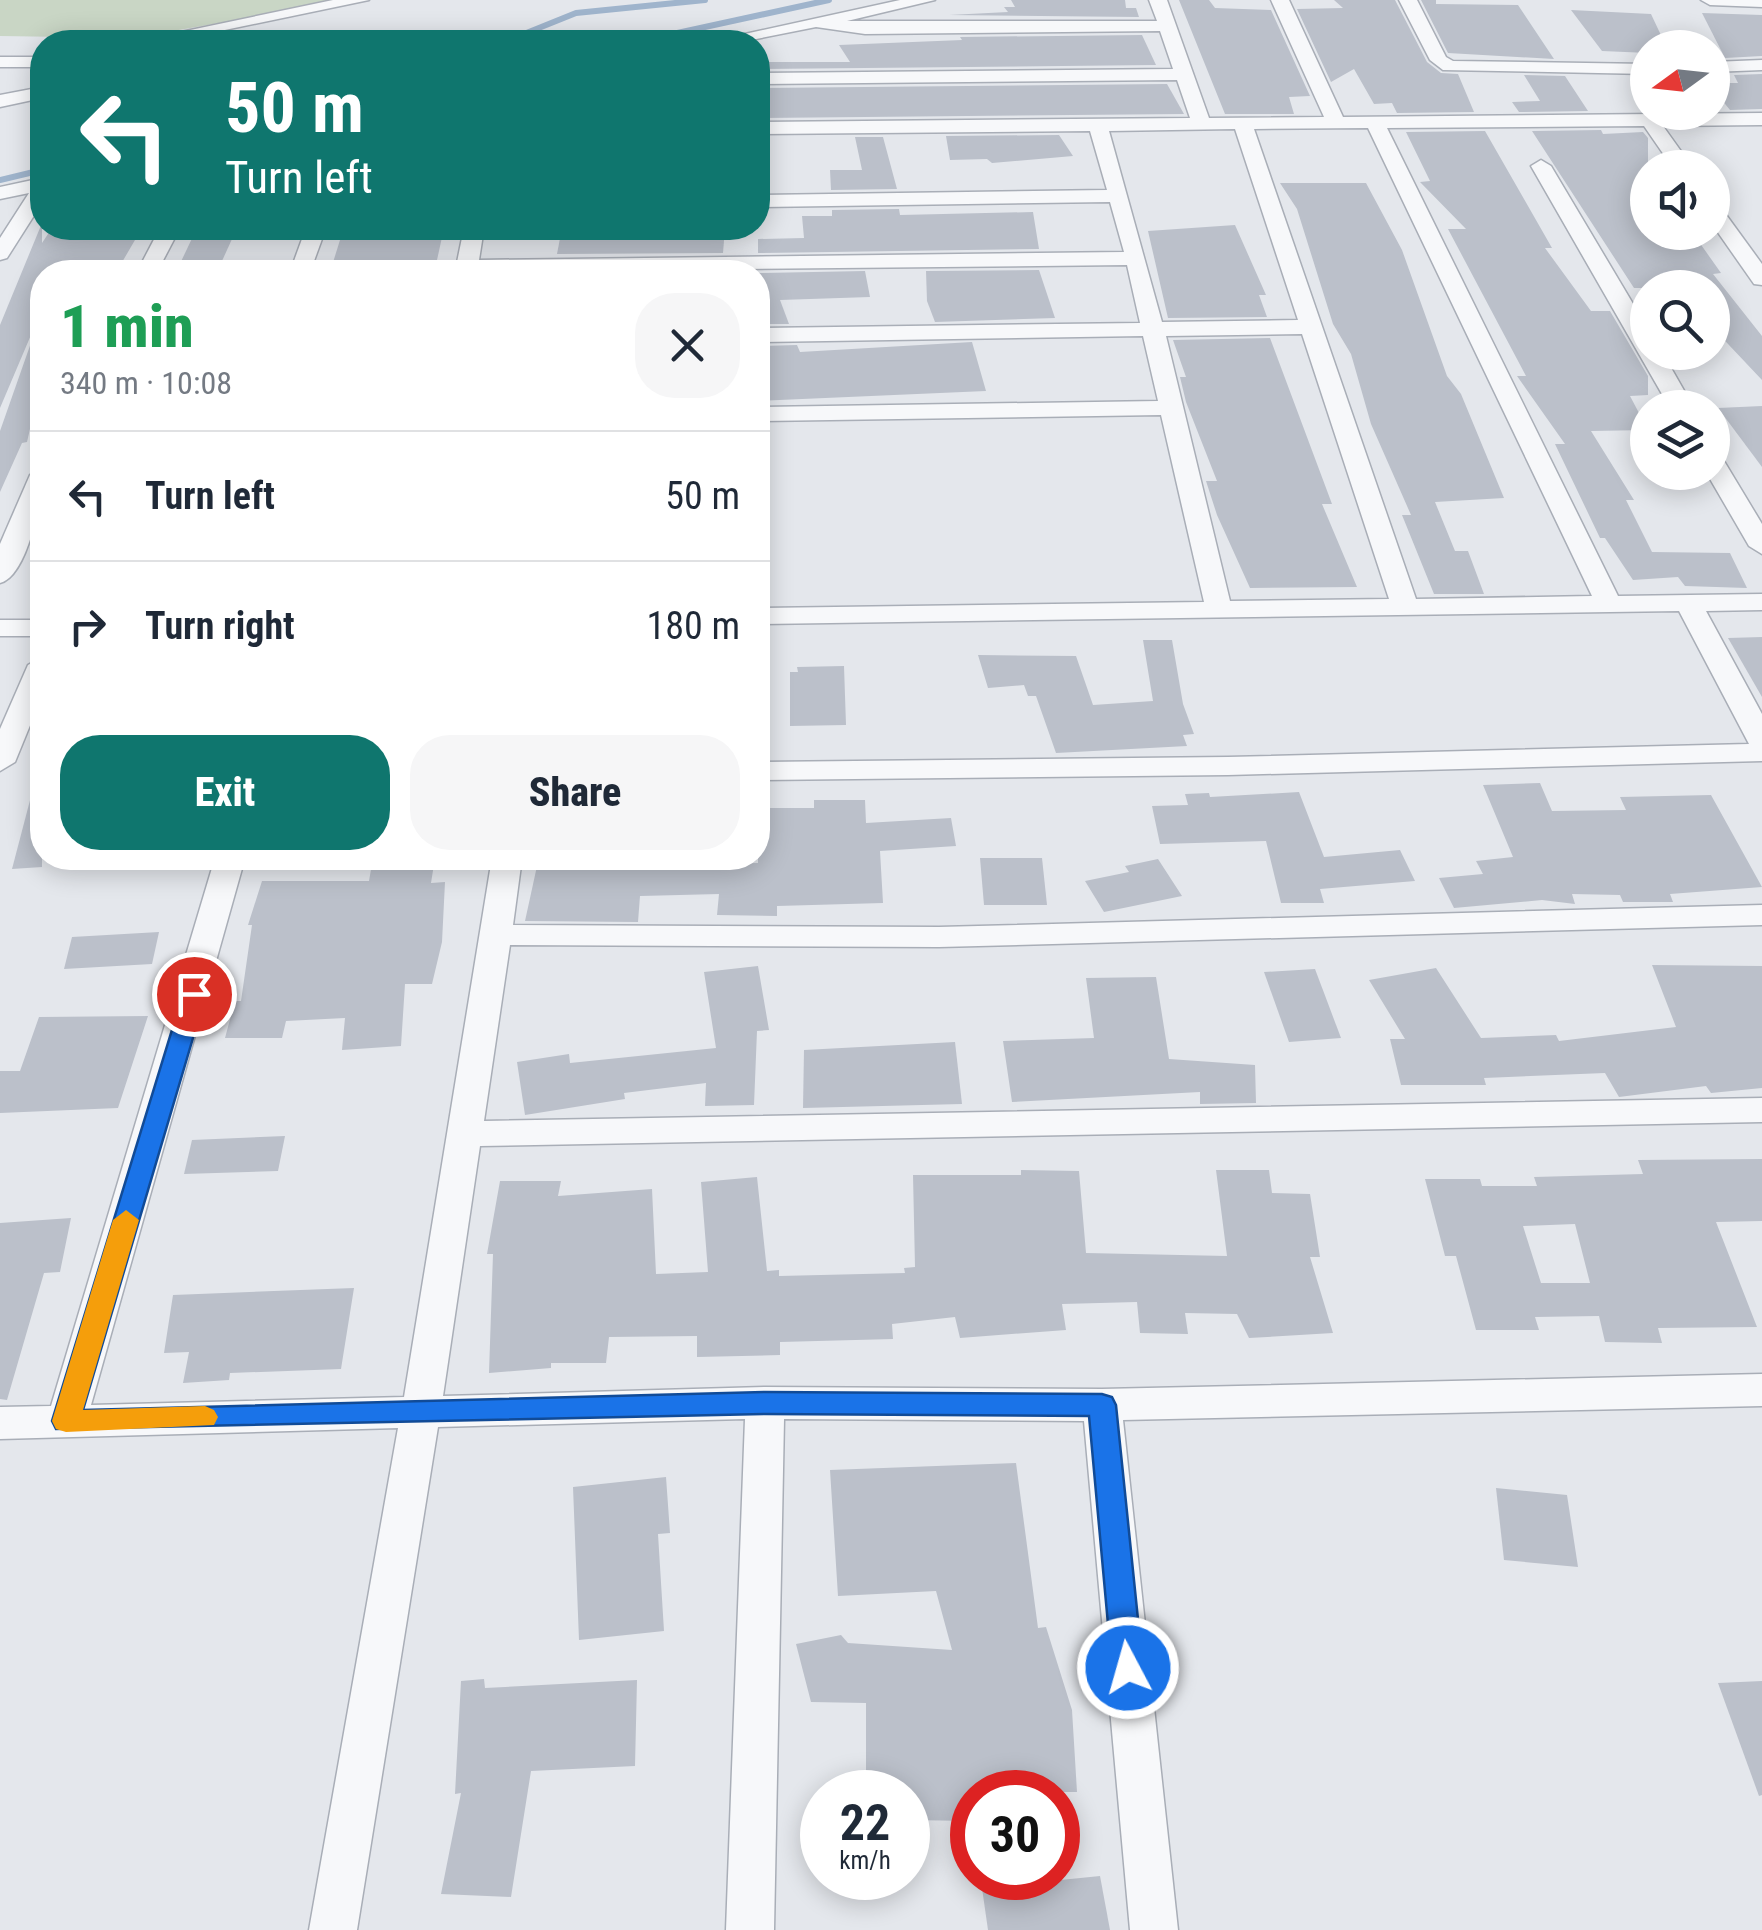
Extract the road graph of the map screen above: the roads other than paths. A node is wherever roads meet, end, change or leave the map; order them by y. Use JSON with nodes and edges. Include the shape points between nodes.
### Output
{"nodes":[{"id":1,"x":360,"y":0,"type":"edge"},
{"id":2,"x":926,"y":0,"type":"edge"},
{"id":3,"x":1158,"y":0,"type":"edge"},
{"id":4,"x":1280,"y":0,"type":"edge"},
{"id":5,"x":1408,"y":0,"type":"edge"},
{"id":6,"x":1710,"y":0,"type":"edge"},
{"id":7,"x":1762,"y":2,"type":"edge"},
{"id":8,"x":816,"y":22,"type":"junction"},
{"id":9,"x":1167,"y":26,"type":"junction"},
{"id":10,"x":204,"y":30,"type":"edge"},
{"id":11,"x":770,"y":31,"type":"edge"},
{"id":12,"x":0,"y":44,"type":"edge"},
{"id":13,"x":30,"y":44,"type":"edge"},
{"id":14,"x":0,"y":62,"type":"edge"},
{"id":15,"x":30,"y":62,"type":"edge"},
{"id":16,"x":1762,"y":65,"type":"edge"},
{"id":17,"x":1730,"y":66,"type":"edge"},
{"id":18,"x":1630,"y":69,"type":"edge"},
{"id":19,"x":1184,"y":74,"type":"junction"},
{"id":20,"x":770,"y":80,"type":"edge"},
{"id":21,"x":0,"y":91,"type":"edge"},
{"id":22,"x":30,"y":92,"type":"edge"},
{"id":23,"x":30,"y":95,"type":"edge"},
{"id":24,"x":0,"y":101,"type":"edge"},
{"id":25,"x":1762,"y":119,"type":"edge"},
{"id":26,"x":1730,"y":120,"type":"edge"},
{"id":27,"x":1630,"y":121,"type":"edge"},
{"id":28,"x":1375,"y":123,"type":"junction"},
{"id":29,"x":1202,"y":124,"type":"junction"},
{"id":30,"x":1242,"y":124,"type":"junction"},
{"id":31,"x":1336,"y":124,"type":"junction"},
{"id":32,"x":1098,"y":125,"type":"junction"},
{"id":33,"x":770,"y":128,"type":"edge"},
{"id":34,"x":1541,"y":166,"type":"dead end"},
{"id":35,"x":30,"y":188,"type":"edge"},
{"id":36,"x":0,"y":193,"type":"edge"},
{"id":37,"x":1119,"y":196,"type":"junction"},
{"id":38,"x":770,"y":201,"type":"edge"},
{"id":39,"x":30,"y":205,"type":"edge"},
{"id":40,"x":1730,"y":234,"type":"edge"},
{"id":41,"x":0,"y":254,"type":"edge"},
{"id":42,"x":1136,"y":258,"type":"junction"},
{"id":43,"x":770,"y":265,"type":"edge"},
{"id":44,"x":1762,"y":279,"type":"edge"},
{"id":45,"x":1630,"y":320,"type":"edge"},
{"id":46,"x":1312,"y":327,"type":"junction"},
{"id":47,"x":1152,"y":328,"type":"junction"},
{"id":48,"x":770,"y":334,"type":"edge"},
{"id":49,"x":1170,"y":408,"type":"junction"},
{"id":50,"x":770,"y":414,"type":"edge"},
{"id":51,"x":1729,"y":490,"type":"edge"},
{"id":52,"x":30,"y":504,"type":"edge"},
{"id":53,"x":1762,"y":546,"type":"edge"},
{"id":54,"x":0,"y":575,"type":"edge"},
{"id":55,"x":1762,"y":602,"type":"edge"},
{"id":56,"x":1689,"y":604,"type":"junction"},
{"id":57,"x":1610,"y":606,"type":"junction"},
{"id":58,"x":1406,"y":608,"type":"junction"},
{"id":59,"x":1219,"y":610,"type":"junction"},
{"id":60,"x":770,"y":616,"type":"edge"},
{"id":61,"x":0,"y":628,"type":"edge"},
{"id":62,"x":30,"y":628,"type":"edge"},
{"id":63,"x":30,"y":693,"type":"edge"},
{"id":64,"x":1762,"y":741,"type":"edge"},
{"id":65,"x":1762,"y":752,"type":"edge"},
{"id":66,"x":0,"y":762,"type":"edge"},
{"id":67,"x":770,"y":771,"type":"edge"},
{"id":68,"x":227,"y":870,"type":"edge"},
{"id":69,"x":505,"y":870,"type":"edge"},
{"id":70,"x":1762,"y":915,"type":"edge"},
{"id":71,"x":497,"y":935,"type":"junction"},
{"id":72,"x":1762,"y":1110,"type":"edge"},
{"id":73,"x":465,"y":1134,"type":"junction"},
{"id":74,"x":1762,"y":1390,"type":"edge"},
{"id":75,"x":765,"y":1403,"type":"junction"},
{"id":76,"x":1102,"y":1405,"type":"junction"},
{"id":77,"x":421,"y":1412,"type":"junction"},
{"id":78,"x":66,"y":1421,"type":"junction"},
{"id":79,"x":0,"y":1423,"type":"edge"},
{"id":80,"x":334,"y":1930,"type":"edge"},
{"id":81,"x":750,"y":1930,"type":"edge"},
{"id":82,"x":1154,"y":1930,"type":"edge"}],
"edges":[{"from":1,"to":10,"type":"street"},
{"from":2,"to":8,"type":"street"},
{"from":3,"to":9,"type":"street"},
{"from":4,"to":31,"type":"street"},
{"from":5,"to":18,"type":"street","via":[[1439,60],[1449,66]]},
{"from":6,"to":7,"type":"street"},
{"from":8,"to":9,"type":"street","via":[[865,30]]},
{"from":8,"to":11,"type":"street"},
{"from":9,"to":19,"type":"street"},
{"from":12,"to":13,"type":"street"},
{"from":14,"to":15,"type":"street"},
{"from":16,"to":17,"type":"street"},
{"from":19,"to":20,"type":"street"},
{"from":19,"to":29,"type":"street"},
{"from":21,"to":22,"type":"street"},
{"from":23,"to":24,"type":"street"},
{"from":25,"to":26,"type":"street"},
{"from":27,"to":28,"type":"street"},
{"from":28,"to":31,"type":"street"},
{"from":28,"to":57,"type":"street"},
{"from":29,"to":30,"type":"street"},
{"from":29,"to":32,"type":"street"},
{"from":30,"to":31,"type":"street"},
{"from":30,"to":46,"type":"street"},
{"from":32,"to":33,"type":"street"},
{"from":32,"to":37,"type":"street"},
{"from":34,"to":45,"type":"street"},
{"from":35,"to":36,"type":"street"},
{"from":37,"to":38,"type":"street"},
{"from":37,"to":42,"type":"street"},
{"from":39,"to":41,"type":"street"},
{"from":40,"to":44,"type":"street"},
{"from":42,"to":43,"type":"street"},
{"from":42,"to":47,"type":"street"},
{"from":46,"to":47,"type":"street"},
{"from":46,"to":58,"type":"street"},
{"from":47,"to":48,"type":"street"},
{"from":47,"to":49,"type":"street"},
{"from":49,"to":50,"type":"street"},
{"from":49,"to":59,"type":"street"},
{"from":51,"to":53,"type":"street"},
{"from":52,"to":54,"type":"street"},
{"from":55,"to":56,"type":"street"},
{"from":56,"to":57,"type":"street"},
{"from":56,"to":64,"type":"street"},
{"from":57,"to":58,"type":"street"},
{"from":58,"to":59,"type":"street"},
{"from":59,"to":60,"type":"street"},
{"from":61,"to":62,"type":"street"},
{"from":63,"to":66,"type":"street"},
{"from":65,"to":67,"type":"street"},
{"from":68,"to":78,"type":"street"},
{"from":69,"to":71,"type":"street"},
{"from":70,"to":71,"type":"street","via":[[940,938]]},
{"from":71,"to":73,"type":"street"},
{"from":72,"to":73,"type":"street"},
{"from":73,"to":77,"type":"street"},
{"from":74,"to":76,"type":"street"},
{"from":75,"to":76,"type":"street"},
{"from":75,"to":77,"type":"street"},
{"from":75,"to":81,"type":"street"},
{"from":76,"to":82,"type":"street"},
{"from":77,"to":78,"type":"street"},
{"from":77,"to":80,"type":"street"},
{"from":78,"to":79,"type":"street"}]}
